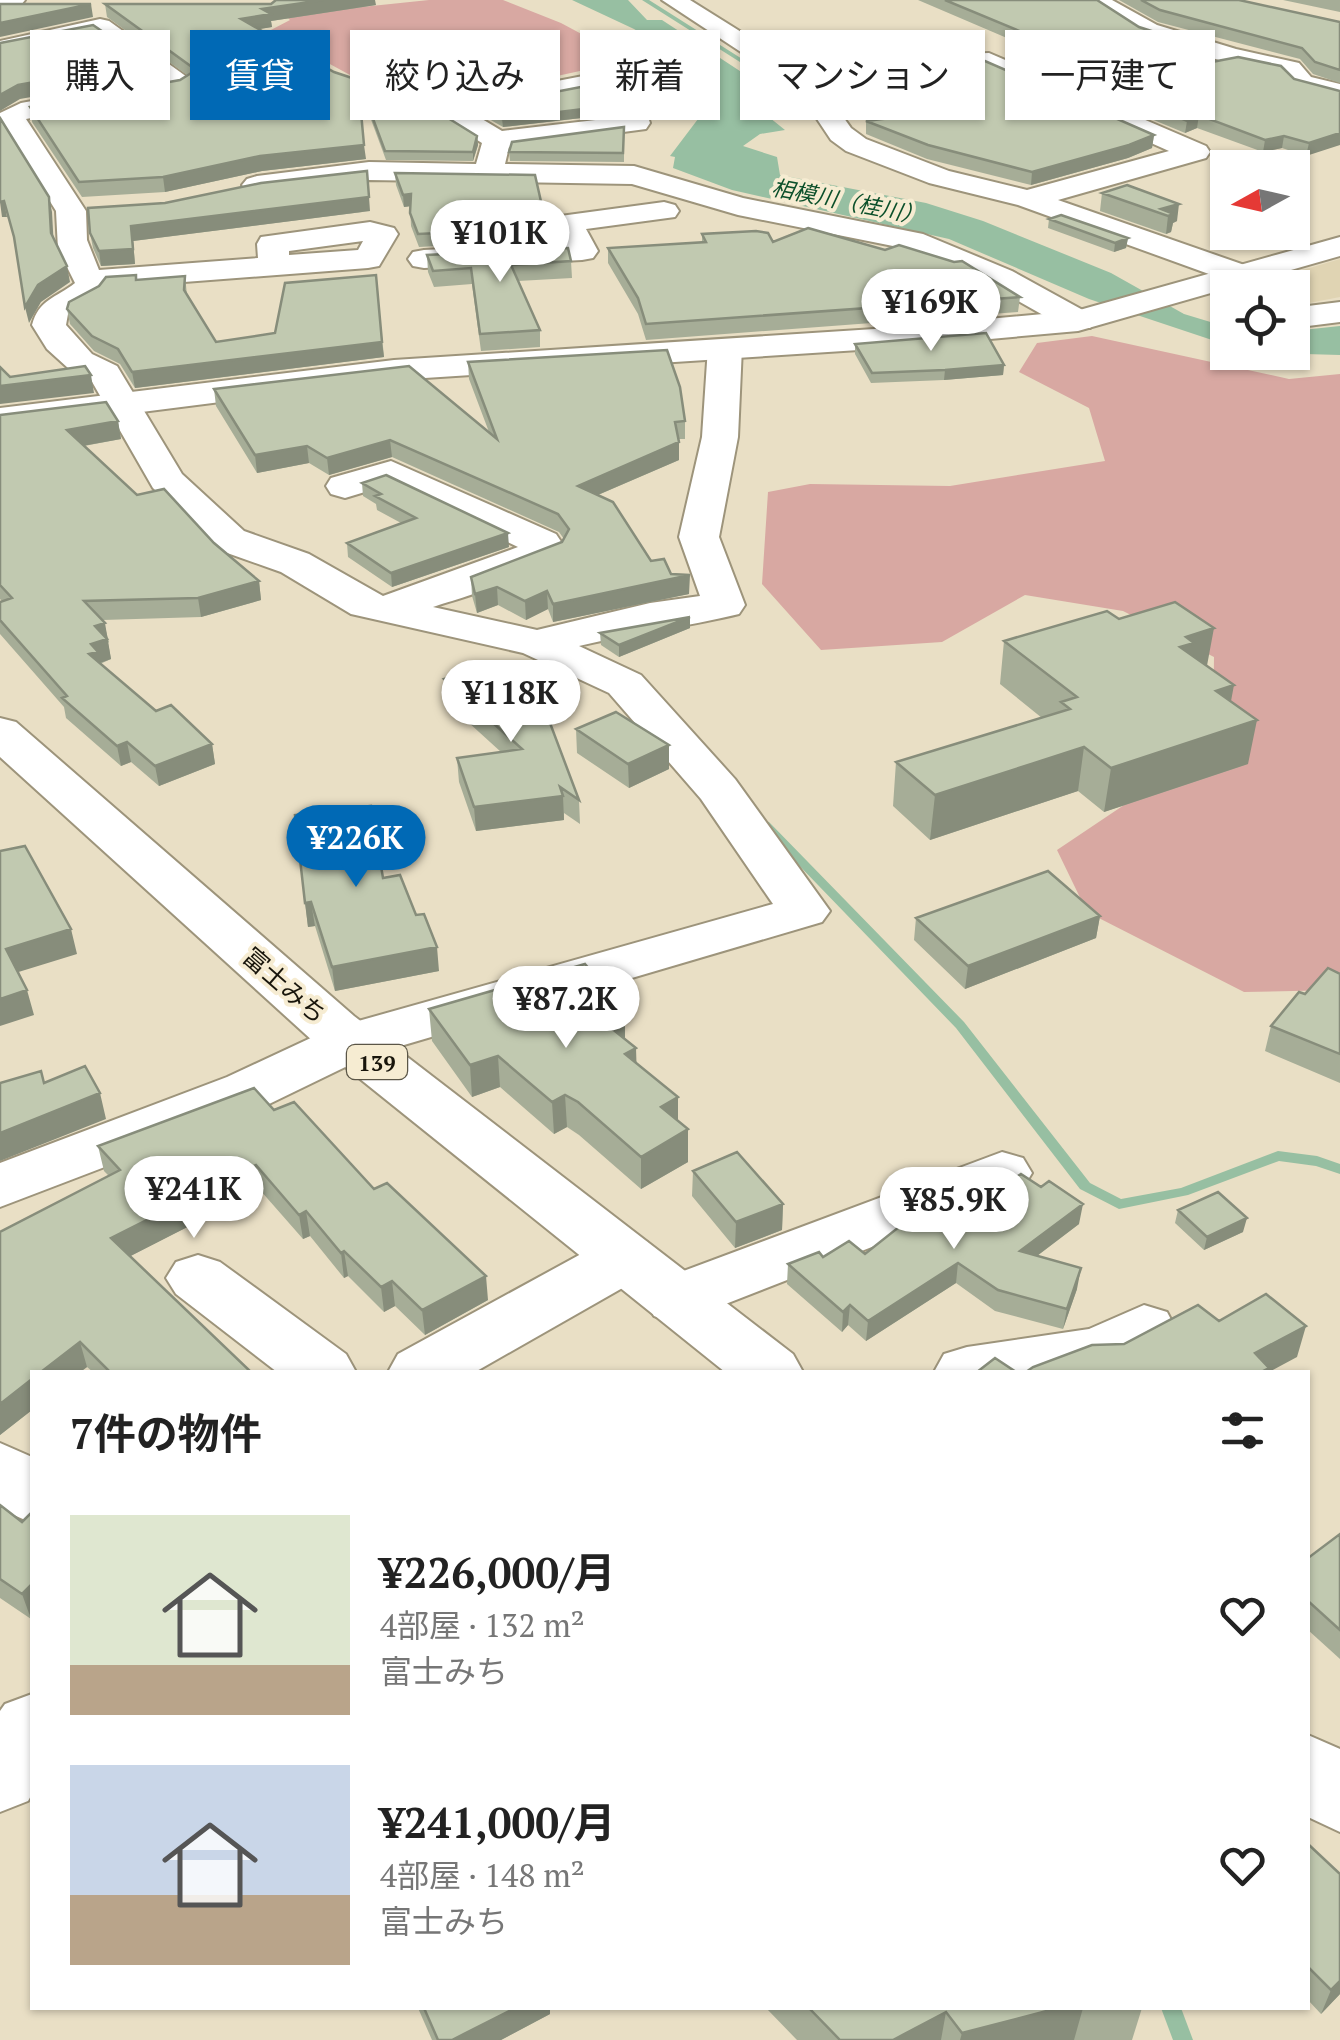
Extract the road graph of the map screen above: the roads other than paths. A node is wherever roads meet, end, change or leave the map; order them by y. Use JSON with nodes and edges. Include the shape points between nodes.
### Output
{"nodes":[{"id":1,"x":13,"y":0,"type":"edge"},
{"id":2,"x":674,"y":0,"type":"edge"},
{"id":3,"x":1095,"y":0,"type":"edge"},
{"id":4,"x":0,"y":5,"type":"edge"},
{"id":5,"x":38,"y":6,"type":"edge"},
{"id":6,"x":64,"y":30,"type":"edge"},
{"id":7,"x":108,"y":30,"type":"edge"},
{"id":8,"x":0,"y":31,"type":"edge"},
{"id":9,"x":30,"y":32,"type":"edge"},
{"id":10,"x":30,"y":40,"type":"edge"},
{"id":11,"x":740,"y":42,"type":"edge"},
{"id":12,"x":0,"y":48,"type":"edge"},
{"id":13,"x":1238,"y":57,"type":"junction"},
{"id":14,"x":1215,"y":62,"type":"edge"},
{"id":15,"x":1340,"y":92,"type":"edge"},
{"id":16,"x":30,"y":111,"type":"edge"},
{"id":17,"x":831,"y":120,"type":"edge"},
{"id":18,"x":1133,"y":120,"type":"edge"},
{"id":19,"x":496,"y":140,"type":"junction"},
{"id":20,"x":15,"y":151,"type":"edge"},
{"id":21,"x":488,"y":174,"type":"junction"},
{"id":22,"x":231,"y":190,"type":"edge"},
{"id":23,"x":1028,"y":199,"type":"junction"},
{"id":24,"x":107,"y":210,"type":"edge"},
{"id":25,"x":71,"y":211,"type":"junction"},
{"id":26,"x":674,"y":213,"type":"junction"},
{"id":27,"x":1340,"y":246,"type":"edge"},
{"id":28,"x":424,"y":259,"type":"edge"},
{"id":29,"x":275,"y":266,"type":"dead end"},
{"id":30,"x":1225,"y":270,"type":"edge"},
{"id":31,"x":1262,"y":270,"type":"edge"},
{"id":32,"x":89,"y":280,"type":"junction"},
{"id":33,"x":1210,"y":286,"type":"edge"},
{"id":34,"x":1191,"y":292,"type":"junction"},
{"id":35,"x":1210,"y":299,"type":"edge"},
{"id":36,"x":1340,"y":312,"type":"edge"},
{"id":37,"x":1310,"y":317,"type":"edge"},
{"id":38,"x":1090,"y":318,"type":"junction"},
{"id":39,"x":725,"y":348,"type":"junction"},
{"id":40,"x":119,"y":401,"type":"junction"},
{"id":41,"x":0,"y":419,"type":"edge"},
{"id":42,"x":345,"y":486,"type":"dead end"},
{"id":43,"x":384,"y":610,"type":"junction"},
{"id":44,"x":537,"y":643,"type":"junction"},
{"id":45,"x":0,"y":732,"type":"edge"},
{"id":46,"x":350,"y":1042,"type":"junction"},
{"id":47,"x":1002,"y":1172,"type":"dead end"},
{"id":48,"x":0,"y":1186,"type":"edge"},
{"id":49,"x":625,"y":1258,"type":"junction"},
{"id":50,"x":198,"y":1278,"type":"dead end"},
{"id":51,"x":677,"y":1299,"type":"junction"},
{"id":52,"x":1144,"y":1330,"type":"edge"},
{"id":53,"x":320,"y":1370,"type":"edge"},
{"id":54,"x":425,"y":1370,"type":"edge"},
{"id":55,"x":767,"y":1370,"type":"edge"},
{"id":56,"x":980,"y":1370,"type":"edge"},
{"id":57,"x":0,"y":1471,"type":"edge"},
{"id":58,"x":30,"y":1493,"type":"edge"},
{"id":59,"x":30,"y":1732,"type":"edge"},
{"id":60,"x":1310,"y":1772,"type":"edge"},
{"id":61,"x":0,"y":1776,"type":"edge"},
{"id":62,"x":1340,"y":1795,"type":"edge"}],
"edges":[{"from":1,"to":4,"type":"main road"},
{"from":2,"to":11,"type":"main road"},
{"from":3,"to":13,"type":"main road","via":[[1148,30]]},
{"from":4,"to":5,"type":"main road"},
{"from":6,"to":7,"type":"main road","via":[[88,16]]},
{"from":8,"to":9,"type":"main road"},
{"from":10,"to":12,"type":"main road"},
{"from":13,"to":14,"type":"main road"},
{"from":13,"to":15,"type":"main road","via":[[1290,68],[1302,82]]},
{"from":16,"to":20,"type":"main road","via":[[13,114]]},
{"from":17,"to":23,"type":"main road","via":[[856,145],[939,177]]},
{"from":18,"to":23,"type":"main road","via":[[1196,152]]},
{"from":19,"to":19,"type":"main road","via":[[447,110],[614,78],[622,79],[636,123]]},
{"from":19,"to":21,"type":"main road"},
{"from":20,"to":25,"type":"main road","via":[[53,177]]},
{"from":21,"to":22,"type":"main road","via":[[352,172]]},
{"from":21,"to":26,"type":"main road","via":[[634,174]]},
{"from":23,"to":30,"type":"main road"},
{"from":24,"to":25,"type":"main road"},
{"from":25,"to":32,"type":"main road","via":[[74,258]]},
{"from":26,"to":28,"type":"main road","via":[[564,223],[582,250]]},
{"from":26,"to":38,"type":"main road","via":[[912,241]]},
{"from":27,"to":31,"type":"main road"},
{"from":29,"to":32,"type":"main road"},
{"from":32,"to":40,"type":"main road","via":[[89,290],[53,308],[49,325],[80,361],[105,373]]},
{"from":33,"to":34,"type":"main road"},
{"from":34,"to":35,"type":"main road"},
{"from":34,"to":38,"type":"main road"},
{"from":36,"to":37,"type":"main road"},
{"from":38,"to":39,"type":"main road"},
{"from":39,"to":40,"type":"main road","via":[[394,370]]},
{"from":39,"to":44,"type":"main road","via":[[720,437],[699,537],[724,604]]},
{"from":40,"to":41,"type":"main road"},
{"from":40,"to":43,"type":"main road","via":[[166,480],[230,540],[296,563]]},
{"from":42,"to":43,"type":"main road","via":[[391,472],[546,548]]},
{"from":43,"to":44,"type":"main road"},
{"from":44,"to":46,"type":"main road","via":[[626,684],[718,789],[804,911]]},
{"from":45,"to":46,"type":"main road","name":"富士みち","number":"139"},
{"from":46,"to":48,"type":"main road","via":[[246,1091]]},
{"from":46,"to":49,"type":"main road","name":"富士みち","number":"139"},
{"from":47,"to":51,"type":"main road"},
{"from":49,"to":51,"type":"main road","name":"富士みち","number":"139"},
{"from":49,"to":54,"type":"main road"},
{"from":50,"to":53,"type":"main road"},
{"from":51,"to":55,"type":"main road","name":"富士みち","number":"139"},
{"from":52,"to":56,"type":"main road","via":[[1102,1352]]},
{"from":57,"to":58,"type":"main road"},
{"from":59,"to":61,"type":"main road"},
{"from":60,"to":62,"type":"main road"}]}
